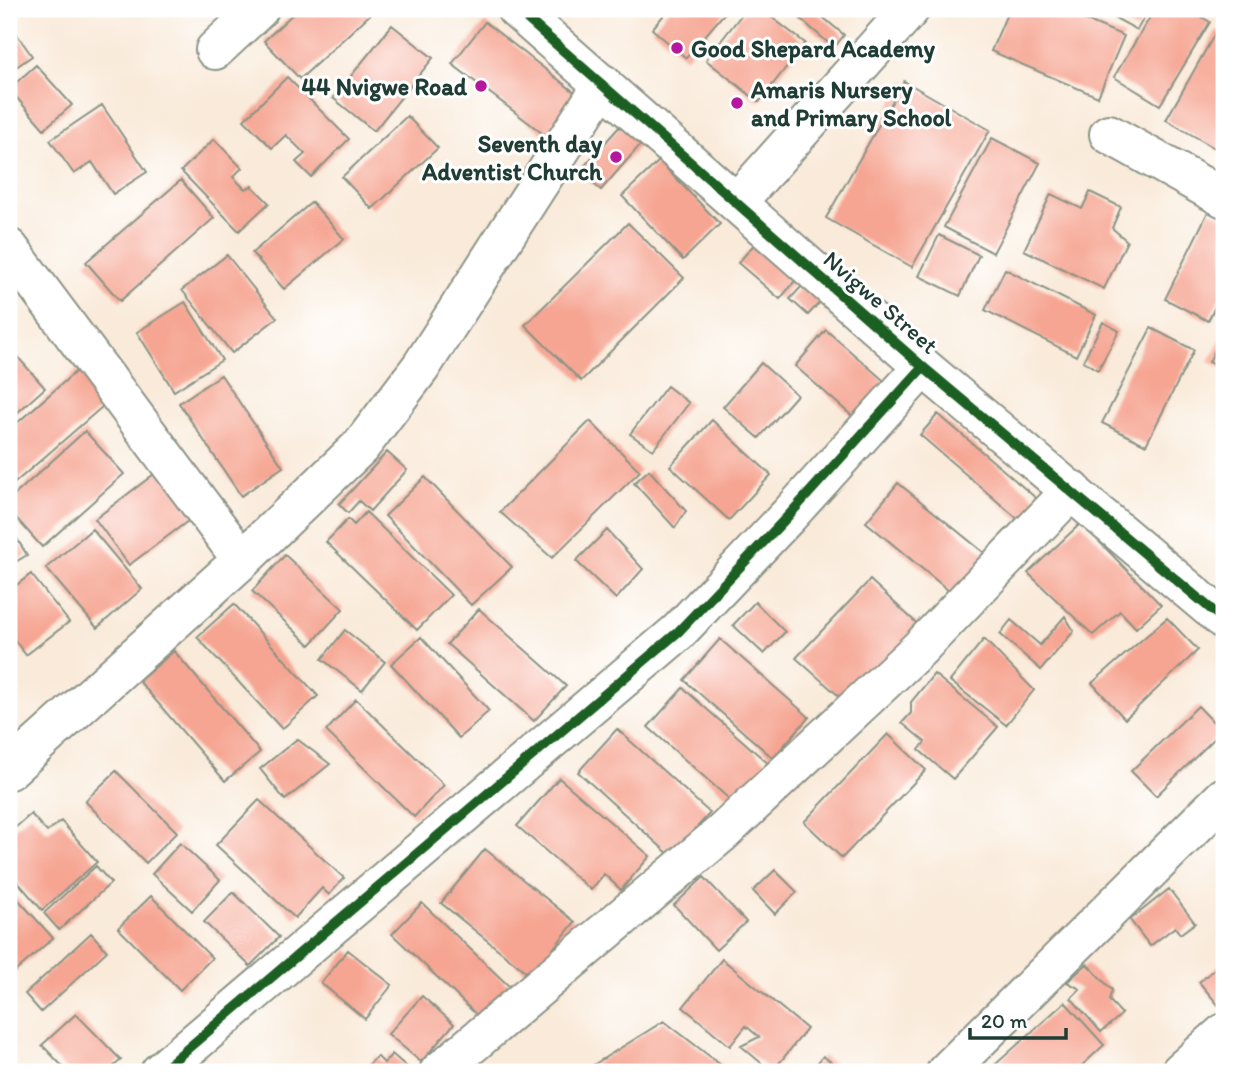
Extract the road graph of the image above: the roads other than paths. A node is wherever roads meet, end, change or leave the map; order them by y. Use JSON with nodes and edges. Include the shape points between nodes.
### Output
{"nodes":[{"id":1,"x":259,"y":9,"type":"edge"},
{"id":2,"x":516,"y":9,"type":"edge"},
{"id":3,"x":910,"y":9,"type":"edge"},
{"id":4,"x":215,"y":50,"type":"dead end"},
{"id":5,"x":603,"y":83,"type":"junction"},
{"id":6,"x":1110,"y":134,"type":"dead end"},
{"id":7,"x":1224,"y":198,"type":"edge"},
{"id":8,"x":737,"y":202,"type":"junction"},
{"id":9,"x":9,"y":248,"type":"edge"},
{"id":10,"x":923,"y":367,"type":"junction"},
{"id":11,"x":1072,"y":490,"type":"junction"},
{"id":12,"x":242,"y":560,"type":"junction"},
{"id":13,"x":1224,"y":620,"type":"edge"},
{"id":14,"x":9,"y":770,"type":"edge"},
{"id":15,"x":1224,"y":797,"type":"edge"},
{"id":16,"x":1224,"y":1033,"type":"edge"},
{"id":17,"x":160,"y":1072,"type":"edge"},
{"id":18,"x":439,"y":1072,"type":"edge"},
{"id":19,"x":946,"y":1072,"type":"edge"},
{"id":20,"x":1180,"y":1072,"type":"edge"}],
"edges":[{"from":1,"to":4,"type":"street"},
{"from":2,"to":5,"type":"street","name":"Nvigwe Street"},
{"from":3,"to":8,"type":"street"},
{"from":5,"to":8,"type":"street","name":"Nvigwe Street"},
{"from":5,"to":12,"type":"street","via":[[391,410],[361,446]]},
{"from":6,"to":7,"type":"street"},
{"from":8,"to":10,"type":"street","name":"Nvigwe Street"},
{"from":9,"to":12,"type":"street"},
{"from":10,"to":11,"type":"street","name":"Nvigwe Street"},
{"from":10,"to":17,"type":"street","via":[[678,632]]},
{"from":11,"to":13,"type":"street","name":"Nvigwe Street"},
{"from":11,"to":18,"type":"street","via":[[919,649],[722,833]]},
{"from":12,"to":14,"type":"street"},
{"from":15,"to":19,"type":"street"},
{"from":16,"to":20,"type":"street"}]}
